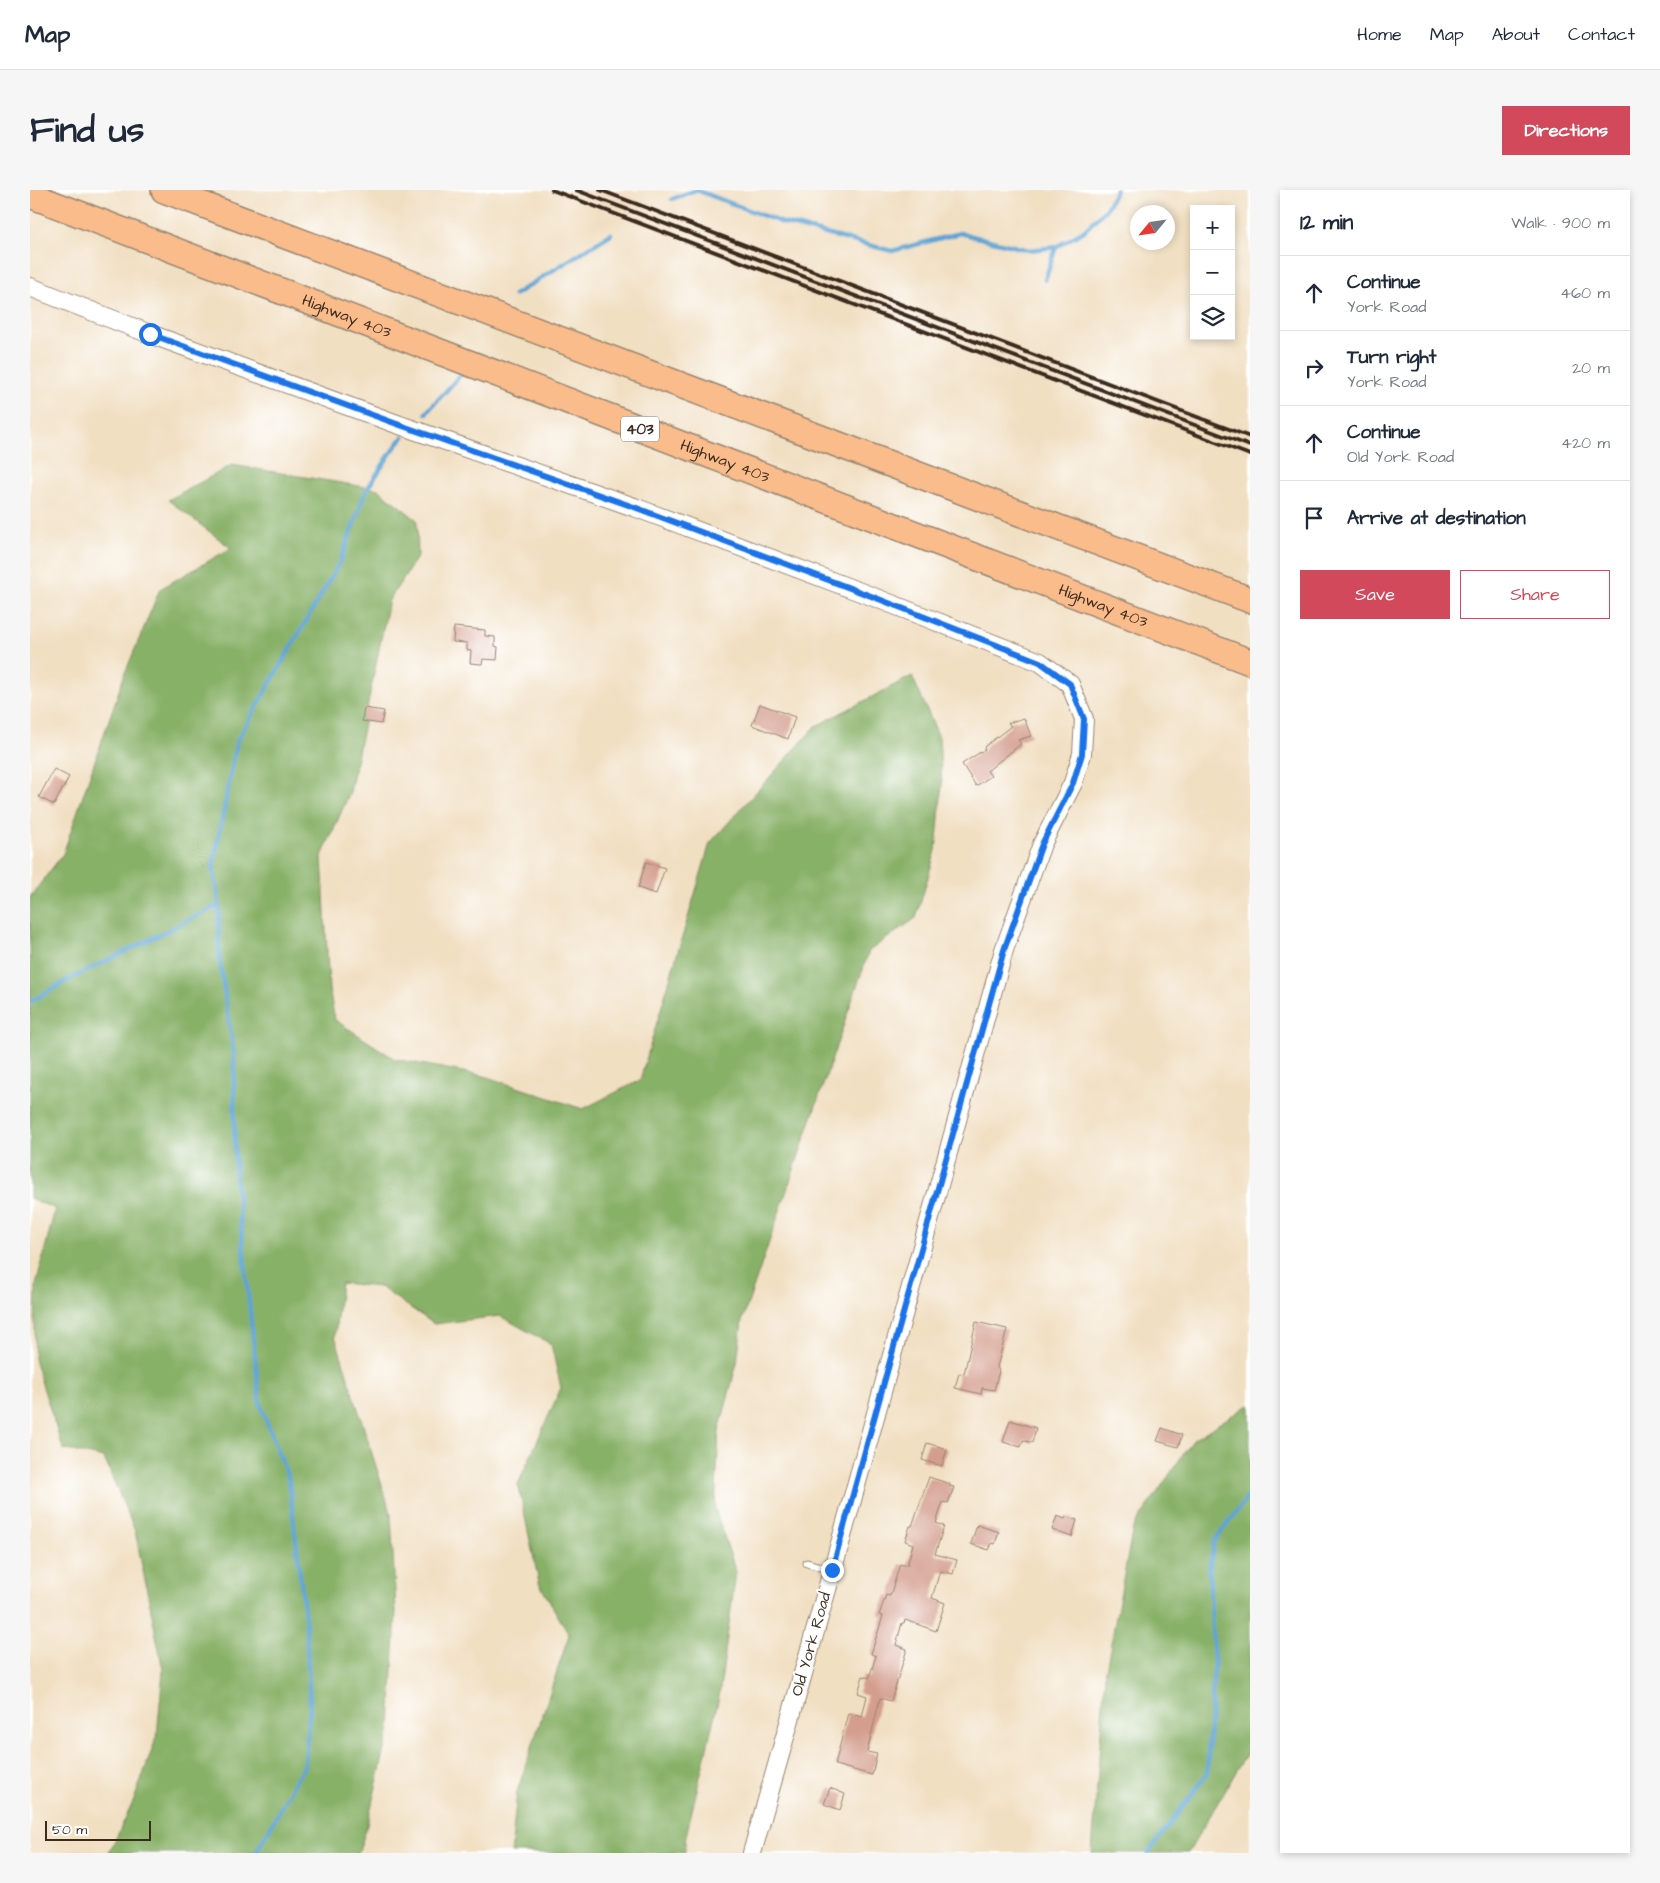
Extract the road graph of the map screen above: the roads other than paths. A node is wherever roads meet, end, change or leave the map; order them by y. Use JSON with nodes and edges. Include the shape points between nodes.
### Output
{"nodes":[{"id":1,"x":164,"y":190,"type":"edge"},
{"id":2,"x":30,"y":196,"type":"edge"},
{"id":3,"x":30,"y":287,"type":"edge"},
{"id":4,"x":1250,"y":600,"type":"edge"},
{"id":5,"x":1250,"y":662,"type":"edge"},
{"id":6,"x":807,"y":1563,"type":"dead end"},
{"id":7,"x":832,"y":1570,"type":"junction"},
{"id":8,"x":752,"y":1853,"type":"edge"}],
"edges":[{"from":1,"to":4,"type":"highway"},
{"from":2,"to":5,"type":"highway","name":"Highway 403","number":"403"},
{"from":3,"to":7,"type":"street","name":"Old York Road","via":[[397,424],[634,507],[1022,655],[1040,662],[1070,684],[1084,719],[1082,754],[1073,783],[1042,844],[1004,950]]},
{"from":6,"to":7,"type":"lane"},
{"from":7,"to":8,"type":"street","name":"Old York Road"}]}
